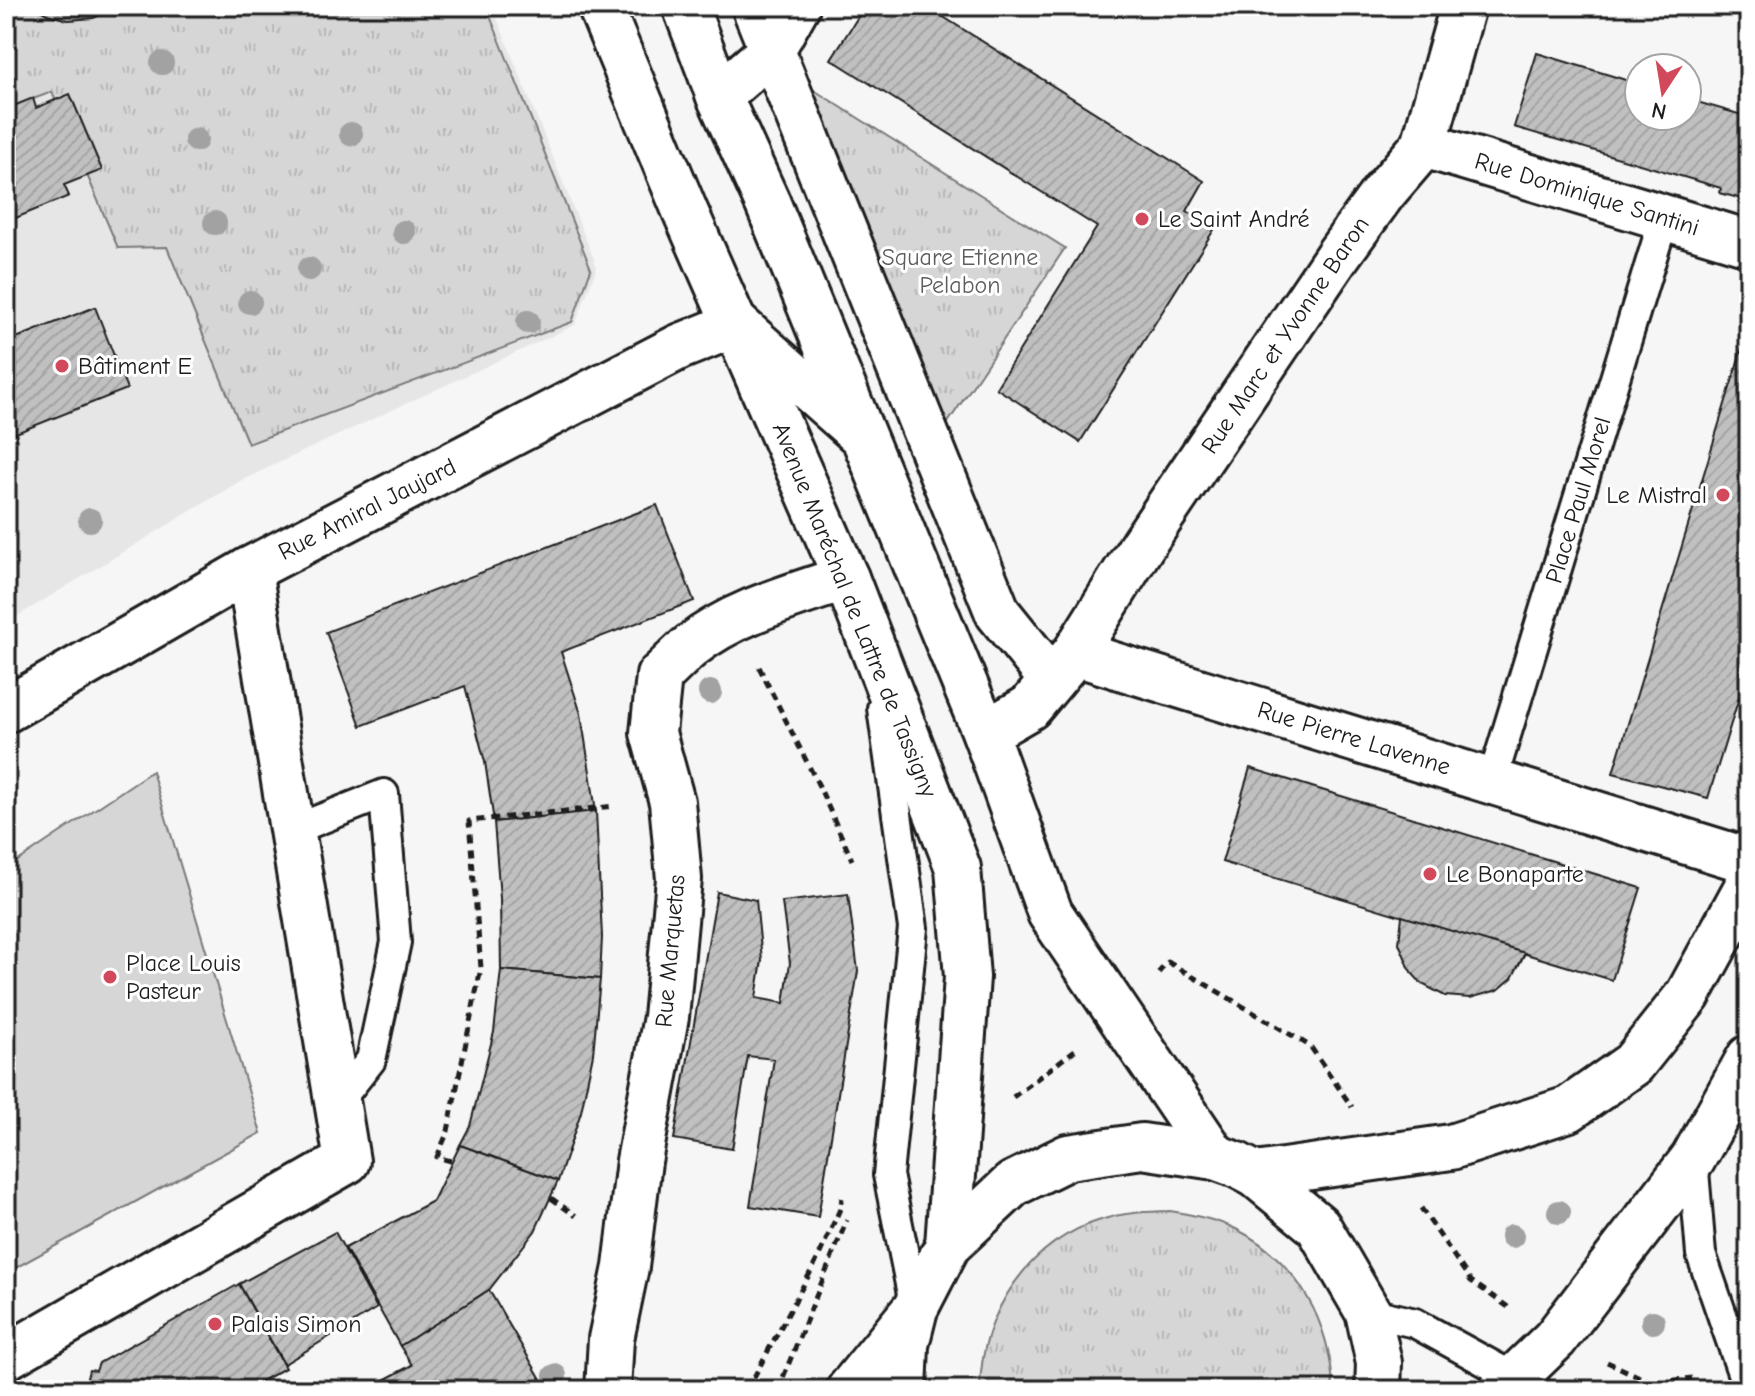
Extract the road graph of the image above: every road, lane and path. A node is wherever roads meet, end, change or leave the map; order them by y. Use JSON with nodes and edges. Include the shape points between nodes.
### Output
{"nodes":[{"id":1,"x":600,"y":6,"type":"edge"},
{"id":2,"x":685,"y":6,"type":"edge"},
{"id":3,"x":754,"y":6,"type":"edge"},
{"id":4,"x":797,"y":6,"type":"edge"},
{"id":5,"x":1463,"y":6,"type":"edge"},
{"id":6,"x":772,"y":50,"type":"junction"},
{"id":7,"x":719,"y":96,"type":"junction"},
{"id":8,"x":1424,"y":145,"type":"junction"},
{"id":9,"x":1664,"y":218,"type":"junction"},
{"id":10,"x":1749,"y":243,"type":"edge"},
{"id":11,"x":736,"y":324,"type":"junction"},
{"id":12,"x":860,"y":434,"type":"junction"},
{"id":13,"x":249,"y":570,"type":"junction"},
{"id":14,"x":846,"y":578,"type":"junction"},
{"id":15,"x":735,"y":620,"type":"junction"},
{"id":16,"x":873,"y":644,"type":"junction"},
{"id":17,"x":1064,"y":667,"type":"junction"},
{"id":18,"x":6,"y":710,"type":"edge"},
{"id":19,"x":985,"y":733,"type":"junction"},
{"id":20,"x":1492,"y":781,"type":"junction"},
{"id":21,"x":596,"y":807,"type":"dead end"},
{"id":22,"x":293,"y":830,"type":"junction"},
{"id":23,"x":1749,"y":861,"type":"edge"},
{"id":24,"x":858,"y":872,"type":"dead end"},
{"id":25,"x":1749,"y":883,"type":"edge"},
{"id":26,"x":1310,"y":1046,"type":"dead end"},
{"id":27,"x":1749,"y":1058,"type":"edge"},
{"id":28,"x":337,"y":1103,"type":"junction"},
{"id":29,"x":1215,"y":1157,"type":"junction"},
{"id":30,"x":1387,"y":1157,"type":"junction"},
{"id":31,"x":1693,"y":1159,"type":"junction"},
{"id":32,"x":451,"y":1161,"type":"dead end"},
{"id":33,"x":1256,"y":1175,"type":"junction"},
{"id":34,"x":842,"y":1194,"type":"dead end"},
{"id":35,"x":948,"y":1245,"type":"junction"},
{"id":36,"x":915,"y":1309,"type":"junction"},
{"id":37,"x":1368,"y":1312,"type":"junction"},
{"id":38,"x":1555,"y":1339,"type":"junction"},
{"id":39,"x":6,"y":1357,"type":"edge"},
{"id":40,"x":1744,"y":1381,"type":"edge"},
{"id":41,"x":1518,"y":1386,"type":"edge"},
{"id":42,"x":608,"y":1390,"type":"edge"},
{"id":43,"x":747,"y":1390,"type":"edge"},
{"id":44,"x":849,"y":1390,"type":"edge"},
{"id":45,"x":904,"y":1390,"type":"edge"},
{"id":46,"x":1378,"y":1390,"type":"edge"}],
"edges":[{"from":1,"to":11,"type":"street","name":"Avenue Maréchal de Lattre de Tassigny"},
{"from":2,"to":7,"type":"street"},
{"from":3,"to":6,"type":"street"},
{"from":4,"to":6,"type":"street"},
{"from":5,"to":8,"type":"street","name":"Rue Marc et Yvonne Baron"},
{"from":6,"to":7,"type":"street"},
{"from":6,"to":17,"type":"street","via":[[998,613]]},
{"from":7,"to":12,"type":"street"},
{"from":8,"to":9,"type":"street","name":"Rue Dominique Santini"},
{"from":8,"to":17,"type":"street","name":"Rue Marc et Yvonne Baron","via":[[1338,255]]},
{"from":9,"to":10,"type":"street","name":"Rue Dominique Santini"},
{"from":9,"to":20,"type":"lane","name":"Place Paul Morel"},
{"from":11,"to":12,"type":"street"},
{"from":11,"to":13,"type":"street","name":"Rue Amiral Jaujard","via":[[668,352]]},
{"from":11,"to":14,"type":"street","name":"Avenue Maréchal de Lattre de Tassigny"},
{"from":12,"to":19,"type":"street"},
{"from":13,"to":18,"type":"street","name":"Rue Amiral Jaujard"},
{"from":13,"to":22,"type":"street"},
{"from":14,"to":15,"type":"street","name":"Rue Marquetas"},
{"from":14,"to":16,"type":"street","name":"Avenue Maréchal de Lattre de Tassigny"},
{"from":15,"to":24,"type":"path"},
{"from":15,"to":42,"type":"street","name":"Rue Marquetas","via":[[693,645],[659,676],[653,733],[672,802],[679,879],[666,1017],[611,1339]]},
{"from":16,"to":35,"type":"street","name":"Avenue Maréchal de Lattre de Tassigny","via":[[958,868],[967,977]]},
{"from":16,"to":36,"type":"lane","via":[[913,928],[888,1175]]},
{"from":17,"to":19,"type":"street","via":[[1030,707]]},
{"from":17,"to":20,"type":"street","name":"Rue Pierre Lavenne"},
{"from":19,"to":29,"type":"street","via":[[1050,913]]},
{"from":20,"to":23,"type":"street","name":"Rue Pierre Lavenne"},
{"from":21,"to":32,"type":"path","via":[[469,821],[481,968],[448,1131],[437,1157]]},
{"from":22,"to":28,"type":"street"},
{"from":22,"to":28,"type":"lane","via":[[384,794],[396,942],[371,1060]]},
{"from":25,"to":30,"type":"street","via":[[1688,995],[1633,1064],[1569,1109],[1451,1147]]},
{"from":26,"to":30,"type":"path"},
{"from":27,"to":31,"type":"street"},
{"from":28,"to":39,"type":"street","via":[[347,1161]]},
{"from":29,"to":33,"type":"street"},
{"from":29,"to":35,"type":"street","via":[[1142,1146],[1068,1157],[1003,1191]]},
{"from":30,"to":33,"type":"street"},
{"from":30,"to":38,"type":"path","via":[[1471,1281]]},
{"from":31,"to":38,"type":"street"},
{"from":31,"to":40,"type":"lane","via":[[1701,1254]]},
{"from":33,"to":37,"type":"street","via":[[1318,1226]]},
{"from":34,"to":43,"type":"path","via":[[817,1260]]},
{"from":35,"to":36,"type":"street"},
{"from":36,"to":44,"type":"street"},
{"from":36,"to":45,"type":"street","via":[[906,1345]]},
{"from":37,"to":41,"type":"lane","via":[[1415,1323]]},
{"from":37,"to":46,"type":"street","via":[[1379,1363]]},
{"from":38,"to":40,"type":"path","via":[[1653,1383]]},
{"from":38,"to":41,"type":"street"}]}
